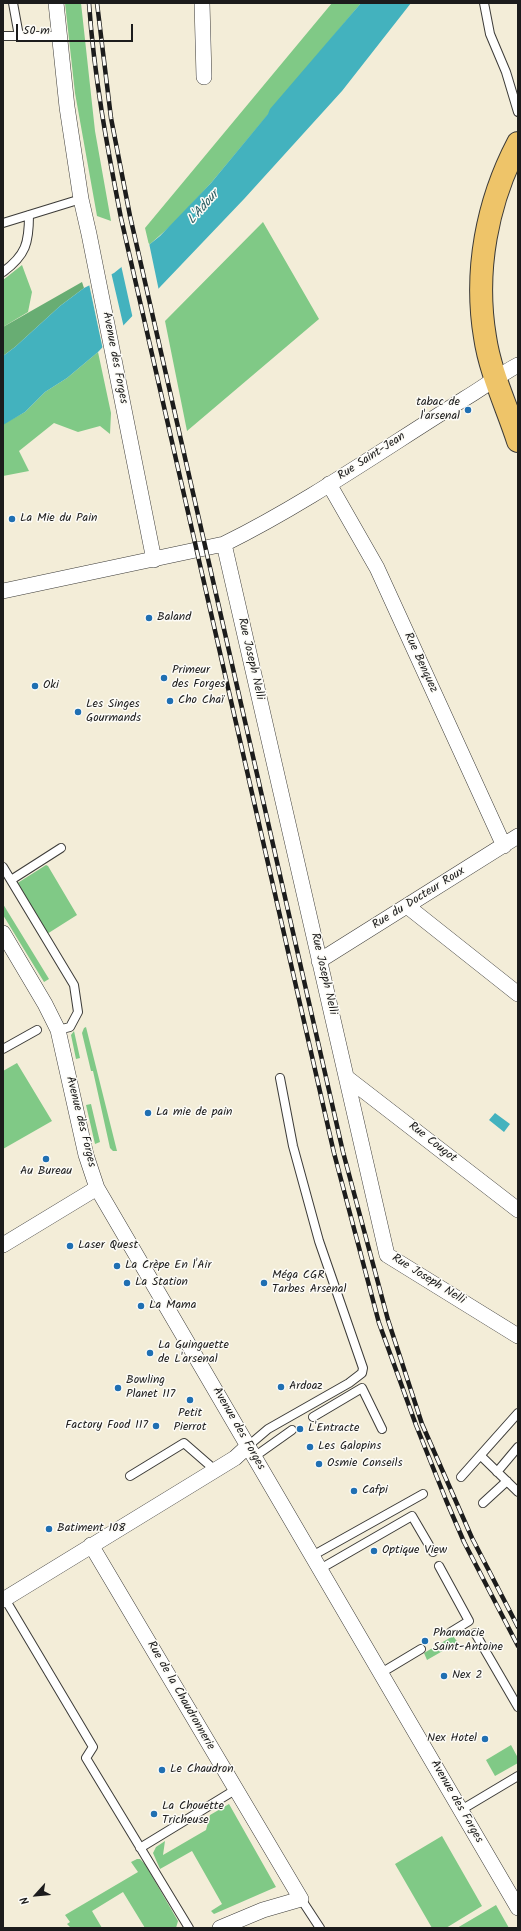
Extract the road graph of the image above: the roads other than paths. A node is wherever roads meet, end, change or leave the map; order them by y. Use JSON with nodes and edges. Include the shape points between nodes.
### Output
{"nodes":[{"id":1,"x":13,"y":3,"type":"edge"},
{"id":2,"x":56,"y":3,"type":"edge"},
{"id":3,"x":202,"y":3,"type":"edge"},
{"id":4,"x":484,"y":3,"type":"edge"},
{"id":5,"x":3,"y":36,"type":"edge"},
{"id":6,"x":19,"y":36,"type":"junction"},
{"id":7,"x":58,"y":36,"type":"junction"},
{"id":8,"x":204,"y":77,"type":"dead end"},
{"id":9,"x":518,"y":112,"type":"edge"},
{"id":10,"x":518,"y":143,"type":"edge"},
{"id":11,"x":81,"y":199,"type":"junction"},
{"id":12,"x":29,"y":215,"type":"junction"},
{"id":13,"x":3,"y":223,"type":"edge"},
{"id":14,"x":3,"y":272,"type":"edge"},
{"id":15,"x":518,"y":365,"type":"edge"},
{"id":16,"x":496,"y":377,"type":"junction"},
{"id":17,"x":518,"y":441,"type":"edge"},
{"id":18,"x":329,"y":484,"type":"junction"},
{"id":19,"x":224,"y":544,"type":"junction"},
{"id":20,"x":154,"y":560,"type":"junction"},
{"id":21,"x":3,"y":591,"type":"edge"},
{"id":22,"x":518,"y":836,"type":"edge"},
{"id":23,"x":504,"y":846,"type":"junction"},
{"id":24,"x":61,"y":848,"type":"dead end"},
{"id":25,"x":3,"y":867,"type":"edge"},
{"id":26,"x":11,"y":880,"type":"junction"},
{"id":27,"x":407,"y":906,"type":"junction"},
{"id":28,"x":3,"y":933,"type":"edge"},
{"id":29,"x":319,"y":961,"type":"junction"},
{"id":30,"x":518,"y":994,"type":"edge"},
{"id":31,"x":37,"y":1030,"type":"dead end"},
{"id":32,"x":58,"y":1030,"type":"junction"},
{"id":33,"x":3,"y":1049,"type":"edge"},
{"id":34,"x":346,"y":1077,"type":"junction"},
{"id":35,"x":280,"y":1078,"type":"dead end"},
{"id":36,"x":97,"y":1188,"type":"junction"},
{"id":37,"x":518,"y":1210,"type":"edge"},
{"id":38,"x":3,"y":1245,"type":"edge"},
{"id":39,"x":518,"y":1336,"type":"edge"},
{"id":40,"x":518,"y":1413,"type":"edge"},
{"id":41,"x":313,"y":1417,"type":"dead end"},
{"id":42,"x":382,"y":1429,"type":"dead end"},
{"id":43,"x":292,"y":1430,"type":"dead end"},
{"id":44,"x":518,"y":1446,"type":"edge"},
{"id":45,"x":251,"y":1452,"type":"junction"},
{"id":46,"x":481,"y":1456,"type":"junction"},
{"id":47,"x":215,"y":1470,"type":"junction"},
{"id":48,"x":497,"y":1472,"type":"junction"},
{"id":49,"x":130,"y":1476,"type":"dead end"},
{"id":50,"x":461,"y":1477,"type":"dead end"},
{"id":51,"x":506,"y":1481,"type":"junction"},
{"id":52,"x":518,"y":1492,"type":"edge"},
{"id":53,"x":423,"y":1494,"type":"dead end"},
{"id":54,"x":483,"y":1503,"type":"dead end"},
{"id":55,"x":91,"y":1545,"type":"junction"},
{"id":56,"x":433,"y":1552,"type":"dead end"},
{"id":57,"x":312,"y":1556,"type":"junction"},
{"id":58,"x":439,"y":1566,"type":"dead end"},
{"id":59,"x":320,"y":1569,"type":"junction"},
{"id":60,"x":4,"y":1600,"type":"edge"},
{"id":61,"x":451,"y":1632,"type":"dead end"},
{"id":62,"x":475,"y":1633,"type":"dead end"},
{"id":63,"x":421,"y":1649,"type":"dead end"},
{"id":64,"x":381,"y":1673,"type":"junction"},
{"id":65,"x":518,"y":1706,"type":"edge"},
{"id":66,"x":518,"y":1776,"type":"edge"},
{"id":67,"x":235,"y":1790,"type":"junction"},
{"id":68,"x":461,"y":1810,"type":"junction"},
{"id":69,"x":140,"y":1848,"type":"junction"},
{"id":70,"x":301,"y":1898,"type":"junction"},
{"id":71,"x":518,"y":1908,"type":"edge"},
{"id":72,"x":189,"y":1928,"type":"edge"},
{"id":73,"x":220,"y":1928,"type":"edge"},
{"id":74,"x":320,"y":1928,"type":"edge"}],
"edges":[{"from":1,"to":6,"type":"lane"},
{"from":2,"to":7,"type":"street","name":"Avenue des Forges"},
{"from":3,"to":8,"type":"street"},
{"from":4,"to":9,"type":"lane","via":[[490,34],[506,72]]},
{"from":5,"to":6,"type":"lane"},
{"from":6,"to":7,"type":"lane"},
{"from":7,"to":11,"type":"street","name":"Avenue des Forges"},
{"from":10,"to":16,"type":"main road","via":[[503,176],[487,227],[481,280],[485,337]]},
{"from":11,"to":12,"type":"lane"},
{"from":11,"to":20,"type":"street","name":"Avenue des Forges"},
{"from":12,"to":13,"type":"lane"},
{"from":12,"to":14,"type":"lane","via":[[29,239],[16,263]]},
{"from":15,"to":16,"type":"street","name":"Rue Saint-Jean"},
{"from":16,"to":17,"type":"main road"},
{"from":16,"to":18,"type":"street","name":"Rue Saint-Jean"},
{"from":18,"to":19,"type":"street","name":"Rue Saint-Jean","via":[[253,530]]},
{"from":18,"to":23,"type":"street","name":"Rue Benquez","via":[[377,568]]},
{"from":19,"to":20,"type":"street","name":"Rue Saint-Jean"},
{"from":19,"to":29,"type":"street","name":"Rue Joseph Nelli"},
{"from":20,"to":21,"type":"street"},
{"from":22,"to":23,"type":"street","name":"Rue du Docteur Roux"},
{"from":23,"to":27,"type":"street","name":"Rue du Docteur Roux"},
{"from":24,"to":26,"type":"lane"},
{"from":25,"to":26,"type":"lane"},
{"from":26,"to":32,"type":"lane","via":[[74,985],[78,1012],[70,1027]]},
{"from":27,"to":29,"type":"street","name":"Rue du Docteur Roux"},
{"from":27,"to":30,"type":"street"},
{"from":28,"to":32,"type":"street","name":"Avenue des Forges"},
{"from":29,"to":34,"type":"street","name":"Rue Joseph Nelli"},
{"from":31,"to":33,"type":"lane"},
{"from":32,"to":36,"type":"street","name":"Avenue des Forges","via":[[86,1154]]},
{"from":34,"to":37,"type":"street","name":"Rue Cougot"},
{"from":34,"to":39,"type":"street","name":"Rue Joseph Nelli","via":[[387,1254]]},
{"from":35,"to":45,"type":"lane","via":[[293,1146],[319,1241],[363,1368],[362,1373],[349,1383],[268,1429]]},
{"from":36,"to":38,"type":"street"},
{"from":36,"to":45,"type":"street","name":"Avenue des Forges"},
{"from":40,"to":46,"type":"lane"},
{"from":41,"to":42,"type":"lane","via":[[362,1388]]},
{"from":43,"to":45,"type":"lane"},
{"from":44,"to":48,"type":"lane"},
{"from":45,"to":47,"type":"street"},
{"from":45,"to":57,"type":"street","name":"Avenue des Forges"},
{"from":46,"to":48,"type":"lane"},
{"from":46,"to":50,"type":"lane"},
{"from":47,"to":49,"type":"lane","via":[[184,1443]]},
{"from":47,"to":55,"type":"street"},
{"from":48,"to":51,"type":"lane"},
{"from":51,"to":52,"type":"lane"},
{"from":51,"to":54,"type":"lane"},
{"from":53,"to":57,"type":"lane"},
{"from":55,"to":60,"type":"street"},
{"from":55,"to":67,"type":"street","name":"Rue de la Chaudronnerie"},
{"from":56,"to":59,"type":"lane","via":[[412,1516]]},
{"from":57,"to":59,"type":"street","name":"Avenue des Forges"},
{"from":58,"to":61,"type":"lane","via":[[469,1621]]},
{"from":59,"to":64,"type":"street","name":"Avenue des Forges"},
{"from":60,"to":69,"type":"lane","via":[[93,1747],[86,1758]]},
{"from":62,"to":65,"type":"lane"},
{"from":63,"to":64,"type":"lane"},
{"from":64,"to":68,"type":"street","name":"Avenue des Forges"},
{"from":66,"to":68,"type":"lane"},
{"from":67,"to":69,"type":"lane"},
{"from":67,"to":70,"type":"street","name":"Rue de la Chaudronnerie"},
{"from":68,"to":71,"type":"street","name":"Avenue des Forges"},
{"from":69,"to":72,"type":"lane"},
{"from":70,"to":73,"type":"street"},
{"from":70,"to":74,"type":"lane","name":"Rue de la Chaudronnerie"}]}
